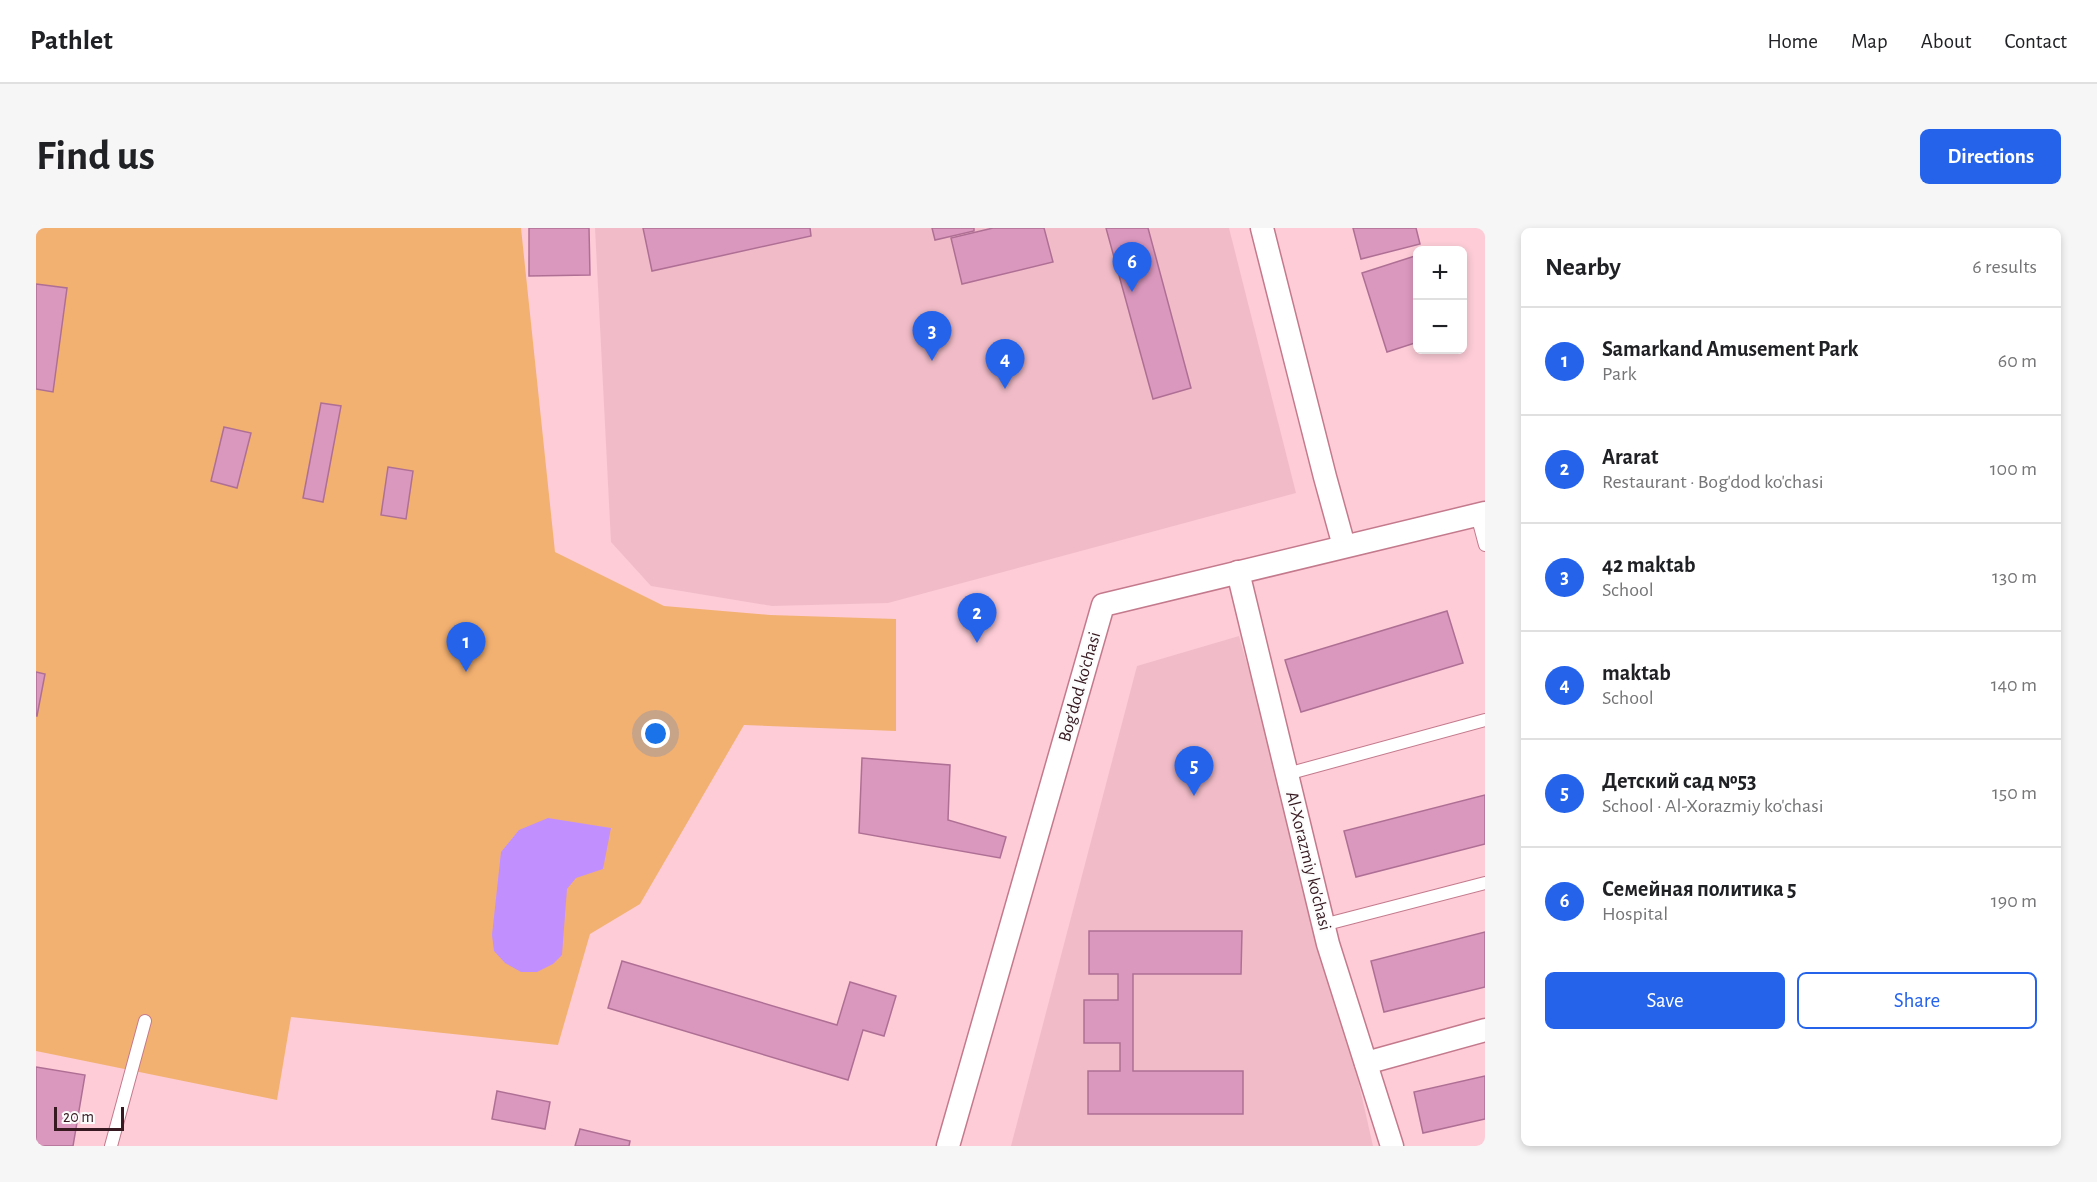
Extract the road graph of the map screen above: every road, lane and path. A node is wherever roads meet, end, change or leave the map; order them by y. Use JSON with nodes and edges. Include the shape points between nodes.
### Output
{"nodes":[{"id":1,"x":1262,"y":228,"type":"edge"},
{"id":2,"x":1481,"y":514,"type":"edge"},
{"id":3,"x":1485,"y":545,"type":"edge"},
{"id":4,"x":1344,"y":546,"type":"junction"},
{"id":5,"x":1238,"y":572,"type":"junction"},
{"id":6,"x":1485,"y":720,"type":"edge"},
{"id":7,"x":1287,"y":774,"type":"junction"},
{"id":8,"x":1485,"y":883,"type":"edge"},
{"id":9,"x":1323,"y":925,"type":"junction"},
{"id":10,"x":145,"y":1021,"type":"dead end"},
{"id":11,"x":1485,"y":1030,"type":"edge"},
{"id":12,"x":1366,"y":1063,"type":"junction"},
{"id":13,"x":111,"y":1146,"type":"edge"},
{"id":14,"x":948,"y":1146,"type":"edge"},
{"id":15,"x":1392,"y":1146,"type":"edge"}],
"edges":[{"from":1,"to":4,"type":"street"},
{"from":2,"to":3,"type":"lane"},
{"from":2,"to":4,"type":"street","name":"Bog'dod ko'chasi"},
{"from":4,"to":5,"type":"street","name":"Bog'dod ko'chasi"},
{"from":5,"to":7,"type":"street","name":"Al-Xorazmiy ko'chasi"},
{"from":5,"to":14,"type":"street","name":"Bog'dod ko'chasi","via":[[1103,605]]},
{"from":6,"to":7,"type":"lane"},
{"from":7,"to":9,"type":"street","name":"Al-Xorazmiy ko'chasi"},
{"from":8,"to":9,"type":"lane"},
{"from":9,"to":12,"type":"street","name":"Al-Xorazmiy ko'chasi"},
{"from":10,"to":13,"type":"lane"},
{"from":11,"to":12,"type":"street"},
{"from":12,"to":15,"type":"street","name":"Al-Xorazmiy ko'chasi"}]}
